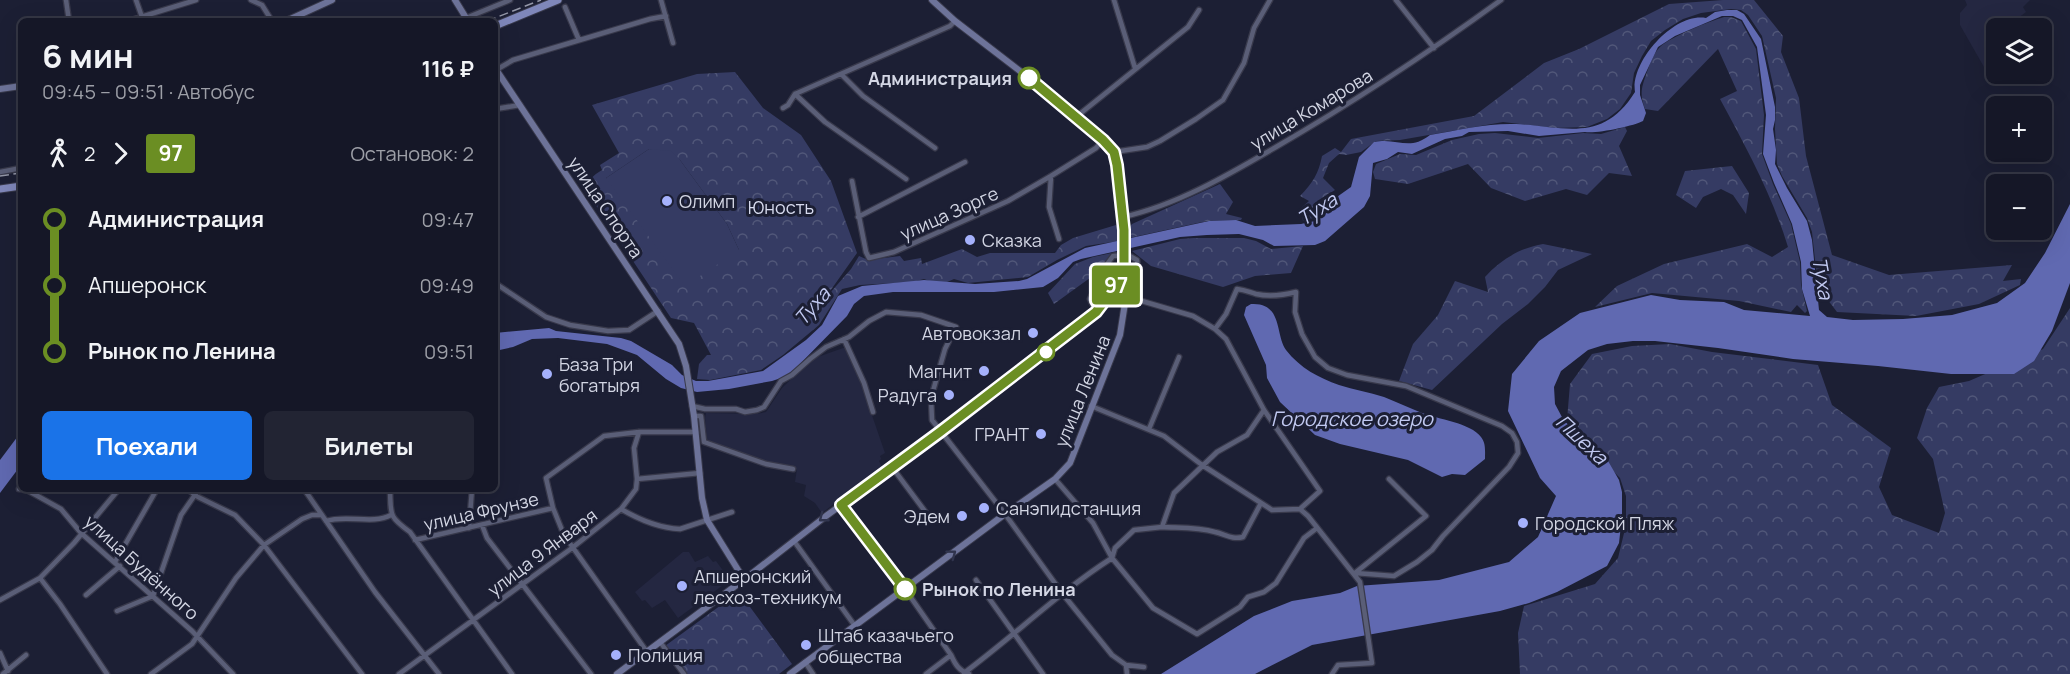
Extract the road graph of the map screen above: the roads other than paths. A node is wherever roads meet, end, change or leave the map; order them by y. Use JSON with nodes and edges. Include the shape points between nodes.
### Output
{"nodes":[{"id":1,"x":66,"y":0,"type":"edge"},
{"id":2,"x":136,"y":0,"type":"edge"},
{"id":3,"x":195,"y":0,"type":"edge"},
{"id":4,"x":251,"y":0,"type":"edge"},
{"id":5,"x":332,"y":0,"type":"edge"},
{"id":6,"x":455,"y":0,"type":"edge"},
{"id":7,"x":510,"y":0,"type":"edge"},
{"id":8,"x":558,"y":0,"type":"edge"},
{"id":9,"x":661,"y":0,"type":"edge"},
{"id":10,"x":932,"y":0,"type":"edge"},
{"id":11,"x":1114,"y":0,"type":"edge"},
{"id":12,"x":1270,"y":0,"type":"edge"},
{"id":13,"x":1396,"y":0,"type":"edge"},
{"id":14,"x":1501,"y":0,"type":"edge"},
{"id":15,"x":565,"y":7,"type":"dead end"},
{"id":16,"x":1199,"y":10,"type":"dead end"},
{"id":17,"x":666,"y":15,"type":"junction"},
{"id":18,"x":142,"y":17,"type":"junction"},
{"id":19,"x":69,"y":18,"type":"edge"},
{"id":20,"x":139,"y":18,"type":"edge"},
{"id":21,"x":270,"y":18,"type":"edge"},
{"id":22,"x":293,"y":18,"type":"edge"},
{"id":23,"x":466,"y":18,"type":"edge"},
{"id":24,"x":471,"y":18,"type":"edge"},
{"id":25,"x":955,"y":21,"type":"junction"},
{"id":26,"x":498,"y":25,"type":"edge"},
{"id":27,"x":579,"y":40,"type":"junction"},
{"id":28,"x":673,"y":43,"type":"dead end"},
{"id":29,"x":1434,"y":48,"type":"junction"},
{"id":30,"x":498,"y":68,"type":"edge"},
{"id":31,"x":1135,"y":69,"type":"junction"},
{"id":32,"x":498,"y":73,"type":"edge"},
{"id":33,"x":841,"y":74,"type":"junction"},
{"id":34,"x":18,"y":86,"type":"edge"},
{"id":35,"x":0,"y":89,"type":"edge"},
{"id":36,"x":795,"y":94,"type":"junction"},
{"id":37,"x":520,"y":105,"type":"junction"},
{"id":38,"x":783,"y":108,"type":"dead end"},
{"id":39,"x":498,"y":109,"type":"edge"},
{"id":40,"x":1076,"y":117,"type":"junction"},
{"id":41,"x":1103,"y":140,"type":"junction"},
{"id":42,"x":934,"y":148,"type":"dead end"},
{"id":43,"x":1114,"y":152,"type":"junction"},
{"id":44,"x":965,"y":162,"type":"dead end"},
{"id":45,"x":18,"y":169,"type":"edge"},
{"id":46,"x":0,"y":172,"type":"edge"},
{"id":47,"x":1051,"y":177,"type":"junction"},
{"id":48,"x":906,"y":179,"type":"dead end"},
{"id":49,"x":852,"y":182,"type":"dead end"},
{"id":50,"x":18,"y":186,"type":"edge"},
{"id":51,"x":0,"y":189,"type":"edge"},
{"id":52,"x":1122,"y":216,"type":"junction"},
{"id":53,"x":858,"y":217,"type":"junction"},
{"id":54,"x":1059,"y":239,"type":"dead end"},
{"id":55,"x":1124,"y":268,"type":"junction"},
{"id":56,"x":498,"y":285,"type":"edge"},
{"id":57,"x":1109,"y":296,"type":"junction"},
{"id":58,"x":1125,"y":303,"type":"junction"},
{"id":59,"x":657,"y":311,"type":"junction"},
{"id":60,"x":1096,"y":312,"type":"junction"},
{"id":61,"x":1215,"y":329,"type":"junction"},
{"id":62,"x":847,"y":338,"type":"junction"},
{"id":63,"x":1179,"y":357,"type":"dead end"},
{"id":64,"x":692,"y":406,"type":"junction"},
{"id":65,"x":1091,"y":406,"type":"junction"},
{"id":66,"x":1264,"y":410,"type":"junction"},
{"id":67,"x":873,"y":412,"type":"dead end"},
{"id":68,"x":694,"y":416,"type":"junction"},
{"id":69,"x":1149,"y":429,"type":"junction"},
{"id":70,"x":639,"y":432,"type":"junction"},
{"id":71,"x":696,"y":432,"type":"junction"},
{"id":72,"x":940,"y":432,"type":"junction"},
{"id":73,"x":1202,"y":465,"type":"junction"},
{"id":74,"x":892,"y":467,"type":"junction"},
{"id":75,"x":793,"y":469,"type":"dead end"},
{"id":76,"x":700,"y":473,"type":"junction"},
{"id":77,"x":637,"y":479,"type":"junction"},
{"id":78,"x":1055,"y":479,"type":"junction"},
{"id":79,"x":1389,"y":479,"type":"dead end"},
{"id":80,"x":28,"y":492,"type":"edge"},
{"id":81,"x":116,"y":492,"type":"edge"},
{"id":82,"x":156,"y":492,"type":"edge"},
{"id":83,"x":191,"y":492,"type":"edge"},
{"id":84,"x":306,"y":492,"type":"edge"},
{"id":85,"x":390,"y":492,"type":"edge"},
{"id":86,"x":472,"y":492,"type":"edge"},
{"id":87,"x":194,"y":494,"type":"junction"},
{"id":88,"x":1261,"y":503,"type":"junction"},
{"id":89,"x":841,"y":505,"type":"junction"},
{"id":90,"x":553,"y":508,"type":"junction"},
{"id":91,"x":621,"y":509,"type":"junction"},
{"id":92,"x":1300,"y":509,"type":"junction"},
{"id":93,"x":732,"y":512,"type":"dead end"},
{"id":94,"x":1005,"y":514,"type":"junction"},
{"id":95,"x":321,"y":515,"type":"junction"},
{"id":96,"x":391,"y":515,"type":"junction"},
{"id":97,"x":930,"y":518,"type":"dead end"},
{"id":98,"x":707,"y":520,"type":"junction"},
{"id":99,"x":326,"y":521,"type":"junction"},
{"id":100,"x":482,"y":525,"type":"junction"},
{"id":101,"x":1162,"y":527,"type":"junction"},
{"id":102,"x":469,"y":528,"type":"junction"},
{"id":103,"x":1317,"y":528,"type":"junction"},
{"id":104,"x":81,"y":533,"type":"junction"},
{"id":105,"x":415,"y":540,"type":"junction"},
{"id":106,"x":794,"y":541,"type":"junction"},
{"id":107,"x":264,"y":545,"type":"junction"},
{"id":108,"x":572,"y":548,"type":"junction"},
{"id":109,"x":1112,"y":558,"type":"junction"},
{"id":110,"x":117,"y":564,"type":"junction"},
{"id":111,"x":1355,"y":573,"type":"junction"},
{"id":112,"x":40,"y":578,"type":"junction"},
{"id":113,"x":976,"y":580,"type":"dead end"},
{"id":114,"x":742,"y":581,"type":"junction"},
{"id":115,"x":522,"y":584,"type":"junction"},
{"id":116,"x":905,"y":589,"type":"junction"},
{"id":117,"x":1062,"y":593,"type":"junction"},
{"id":118,"x":86,"y":595,"type":"dead end"},
{"id":119,"x":153,"y":596,"type":"junction"},
{"id":120,"x":0,"y":600,"type":"edge"},
{"id":121,"x":117,"y":611,"type":"dead end"},
{"id":122,"x":474,"y":619,"type":"junction"},
{"id":123,"x":855,"y":626,"type":"junction"},
{"id":124,"x":1013,"y":633,"type":"junction"},
{"id":125,"x":196,"y":636,"type":"junction"},
{"id":126,"x":660,"y":642,"type":"junction"},
{"id":127,"x":647,"y":652,"type":"junction"},
{"id":128,"x":0,"y":653,"type":"edge"},
{"id":129,"x":26,"y":655,"type":"dead end"},
{"id":130,"x":424,"y":655,"type":"junction"},
{"id":131,"x":951,"y":655,"type":"junction"},
{"id":132,"x":805,"y":662,"type":"junction"},
{"id":133,"x":940,"y":664,"type":"junction"},
{"id":134,"x":956,"y":665,"type":"junction"},
{"id":135,"x":1126,"y":665,"type":"junction"},
{"id":136,"x":1144,"y":668,"type":"dead end"},
{"id":137,"x":6,"y":672,"type":"edge"},
{"id":138,"x":967,"y":673,"type":"edge"},
{"id":139,"x":107,"y":674,"type":"edge"},
{"id":140,"x":152,"y":674,"type":"edge"},
{"id":141,"x":233,"y":674,"type":"edge"},
{"id":142,"x":362,"y":674,"type":"edge"},
{"id":143,"x":399,"y":674,"type":"edge"},
{"id":144,"x":439,"y":674,"type":"edge"},
{"id":145,"x":512,"y":674,"type":"edge"},
{"id":146,"x":591,"y":674,"type":"edge"},
{"id":147,"x":617,"y":674,"type":"edge"},
{"id":148,"x":684,"y":674,"type":"edge"},
{"id":149,"x":790,"y":674,"type":"edge"},
{"id":150,"x":813,"y":674,"type":"edge"},
{"id":151,"x":926,"y":674,"type":"edge"},
{"id":152,"x":1043,"y":674,"type":"edge"},
{"id":153,"x":1127,"y":674,"type":"edge"},
{"id":154,"x":1332,"y":674,"type":"edge"}],
"edges":[{"from":1,"to":19,"type":"street"},
{"from":2,"to":18,"type":"street"},
{"from":3,"to":18,"type":"street"},
{"from":4,"to":21,"type":"street","via":[[262,5]]},
{"from":5,"to":22,"type":"main road"},
{"from":6,"to":23,"type":"main road"},
{"from":7,"to":24,"type":"street"},
{"from":8,"to":26,"type":"main road"},
{"from":9,"to":17,"type":"street"},
{"from":10,"to":25,"type":"main road"},
{"from":11,"to":31,"type":"street"},
{"from":12,"to":43,"type":"street","via":[[1254,28],[1244,63],[1223,100],[1160,141]]},
{"from":13,"to":29,"type":"street"},
{"from":14,"to":29,"type":"street","name":"улица Комарова"},
{"from":15,"to":27,"type":"street"},
{"from":16,"to":31,"type":"street","via":[[1188,27]]},
{"from":17,"to":27,"type":"street"},
{"from":17,"to":28,"type":"street"},
{"from":18,"to":20,"type":"street"},
{"from":25,"to":33,"type":"street"},
{"from":25,"to":40,"type":"main road"},
{"from":27,"to":30,"type":"street"},
{"from":29,"to":52,"type":"street","name":"улица Комарова","via":[[1232,172],[1176,199]]},
{"from":31,"to":40,"type":"street"},
{"from":32,"to":37,"type":"main road","name":"улица Спорта"},
{"from":33,"to":36,"type":"street"},
{"from":33,"to":42,"type":"street","via":[[850,86]]},
{"from":34,"to":35,"type":"main road"},
{"from":36,"to":38,"type":"street"},
{"from":36,"to":48,"type":"street","via":[[825,122]]},
{"from":37,"to":39,"type":"street"},
{"from":37,"to":59,"type":"main road","name":"улица Спорта"},
{"from":40,"to":41,"type":"main road"},
{"from":41,"to":43,"type":"main road"},
{"from":41,"to":47,"type":"street","name":"улица Зорге"},
{"from":43,"to":52,"type":"main road","name":"улица Ленина"},
{"from":44,"to":53,"type":"street"},
{"from":45,"to":46,"type":"street"},
{"from":47,"to":53,"type":"street","name":"улица Зорге","via":[[1008,201],[894,252],[869,258]]},
{"from":47,"to":54,"type":"street","via":[[1048,200]]},
{"from":49,"to":53,"type":"street","name":"улица Зорге"},
{"from":50,"to":51,"type":"main road"},
{"from":52,"to":55,"type":"main road","name":"улица Ленина","bridge":true},
{"from":55,"to":57,"type":"main road"},
{"from":55,"to":58,"type":"main road","name":"улица Ленина"},
{"from":56,"to":59,"type":"street","via":[[546,317],[570,325],[629,330]]},
{"from":57,"to":58,"type":"main road","via":[[1119,295]]},
{"from":57,"to":60,"type":"main road"},
{"from":58,"to":65,"type":"main road","name":"улица Ленина","via":[[1120,335]]},
{"from":59,"to":64,"type":"main road","name":"улица Спорта","via":[[679,344]]},
{"from":60,"to":61,"type":"street","via":[[1090,299],[1105,267],[1113,256],[1128,255],[1137,260],[1135,299],[1193,316]]},
{"from":60,"to":72,"type":"main road"},
{"from":61,"to":66,"type":"street","via":[[1226,339]]},
{"from":61,"to":111,"type":"street","via":[[1237,289],[1260,295],[1296,292],[1295,312],[1302,334],[1315,357],[1328,368],[1406,386],[1512,432],[1518,453],[1509,467],[1432,550],[1394,576]]},
{"from":62,"to":64,"type":"street","via":[[826,347],[781,381],[764,407],[745,412]]},
{"from":62,"to":67,"type":"street"},
{"from":62,"to":72,"type":"street","via":[[886,312],[921,315],[956,327],[945,349],[931,398],[932,420]]},
{"from":63,"to":69,"type":"street"},
{"from":64,"to":68,"type":"main road","name":"улица Спорта"},
{"from":65,"to":69,"type":"street"},
{"from":65,"to":78,"type":"main road","name":"улица Ленина","via":[[1070,463]]},
{"from":66,"to":73,"type":"street","via":[[1247,435]]},
{"from":66,"to":92,"type":"street","via":[[1320,490]]},
{"from":68,"to":71,"type":"main road","name":"улица Спорта"},
{"from":68,"to":75,"type":"street","via":[[701,416],[704,442],[766,464]]},
{"from":69,"to":73,"type":"street"},
{"from":70,"to":71,"type":"street"},
{"from":70,"to":77,"type":"street","via":[[634,448]]},
{"from":70,"to":90,"type":"street","via":[[604,436],[546,478]]},
{"from":71,"to":76,"type":"main road","name":"улица Спорта"},
{"from":72,"to":74,"type":"main road"},
{"from":72,"to":94,"type":"street"},
{"from":73,"to":88,"type":"street"},
{"from":73,"to":101,"type":"street","via":[[1174,494]]},
{"from":74,"to":89,"type":"main road"},
{"from":74,"to":97,"type":"street"},
{"from":76,"to":77,"type":"street"},
{"from":76,"to":98,"type":"main road","name":"улица Спорта"},
{"from":77,"to":91,"type":"street","name":"улица 9 Января","via":[[636,489]]},
{"from":78,"to":94,"type":"main road","name":"улица Ленина"},
{"from":78,"to":109,"type":"street","via":[[1093,523]]},
{"from":79,"to":111,"type":"street","via":[[1426,516]]},
{"from":80,"to":104,"type":"street","name":"улица Будённого","via":[[62,509]]},
{"from":81,"to":104,"type":"street"},
{"from":82,"to":110,"type":"street"},
{"from":83,"to":87,"type":"street"},
{"from":84,"to":95,"type":"street"},
{"from":85,"to":96,"type":"street"},
{"from":86,"to":102,"type":"street"},
{"from":87,"to":107,"type":"street","via":[[235,515]]},
{"from":87,"to":119,"type":"street","via":[[181,515]]},
{"from":88,"to":92,"type":"street","via":[[1272,510]]},
{"from":88,"to":101,"type":"street","via":[[1243,537],[1236,539],[1195,528]]},
{"from":89,"to":106,"type":"main road","one_way":true},
{"from":89,"to":116,"type":"street"},
{"from":90,"to":100,"type":"street","name":"улица Фрунзе"},
{"from":90,"to":108,"type":"street"},
{"from":91,"to":98,"type":"street","via":[[672,529]]},
{"from":91,"to":108,"type":"street","name":"улица 9 Января"},
{"from":92,"to":103,"type":"street"},
{"from":93,"to":98,"type":"street"},
{"from":116,"to":94,"type":"main road","name":"улица Ленина","one_way":true},
{"from":94,"to":117,"type":"street"},
{"from":95,"to":99,"type":"street"},
{"from":95,"to":107,"type":"street","via":[[302,519]]},
{"from":96,"to":99,"type":"street","via":[[384,519]]},
{"from":96,"to":105,"type":"street"},
{"from":98,"to":114,"type":"main road"},
{"from":99,"to":130,"type":"street"},
{"from":100,"to":102,"type":"street","name":"улица Фрунзе"},
{"from":100,"to":115,"type":"street","via":[[487,538]]},
{"from":101,"to":109,"type":"street","via":[[1134,530],[1115,548]]},
{"from":102,"to":105,"type":"street","name":"улица Фрунзе"},
{"from":103,"to":109,"type":"street","via":[[1304,538],[1276,583],[1248,597],[1240,607],[1197,634],[1153,608]]},
{"from":103,"to":111,"type":"street"},
{"from":104,"to":110,"type":"street","name":"улица Будённого"},
{"from":104,"to":112,"type":"street"},
{"from":105,"to":122,"type":"street"},
{"from":106,"to":114,"type":"main road"},
{"from":106,"to":123,"type":"street"},
{"from":107,"to":125,"type":"street"},
{"from":107,"to":142,"type":"street"},
{"from":108,"to":115,"type":"street","name":"улица 9 Января"},
{"from":108,"to":127,"type":"street"},
{"from":109,"to":117,"type":"street"},
{"from":110,"to":118,"type":"street"},
{"from":110,"to":119,"type":"street","name":"улица Будённого"},
{"from":111,"to":154,"type":"street","via":[[1360,582],[1372,663],[1338,665]]},
{"from":112,"to":120,"type":"street"},
{"from":112,"to":139,"type":"street"},
{"from":113,"to":124,"type":"street"},
{"from":114,"to":126,"type":"main road"},
{"from":115,"to":122,"type":"street","name":"улица 9 Января"},
{"from":115,"to":146,"type":"street"},
{"from":116,"to":123,"type":"main road","name":"улица Ленина"},
{"from":116,"to":131,"type":"street"},
{"from":117,"to":124,"type":"street"},
{"from":117,"to":135,"type":"street","via":[[1112,655]]},
{"from":119,"to":121,"type":"street"},
{"from":119,"to":125,"type":"street","name":"улица Будённого"},
{"from":122,"to":130,"type":"street","name":"улица 9 Января"},
{"from":122,"to":145,"type":"street"},
{"from":123,"to":132,"type":"main road","name":"улица Ленина"},
{"from":124,"to":138,"type":"street"},
{"from":124,"to":152,"type":"street"},
{"from":125,"to":140,"type":"street","via":[[192,644]]},
{"from":125,"to":141,"type":"street","name":"улица Будённого"},
{"from":126,"to":127,"type":"main road"},
{"from":126,"to":148,"type":"street"},
{"from":127,"to":147,"type":"main road"},
{"from":128,"to":137,"type":"street"},
{"from":129,"to":137,"type":"street"},
{"from":130,"to":143,"type":"street","name":"улица 9 Января"},
{"from":130,"to":144,"type":"street"},
{"from":131,"to":133,"type":"street"},
{"from":131,"to":134,"type":"street"},
{"from":132,"to":149,"type":"main road","name":"улица Ленина"},
{"from":132,"to":150,"type":"street"},
{"from":133,"to":134,"type":"street"},
{"from":133,"to":151,"type":"street"},
{"from":134,"to":138,"type":"street"},
{"from":135,"to":136,"type":"street"},
{"from":135,"to":153,"type":"street"}]}
